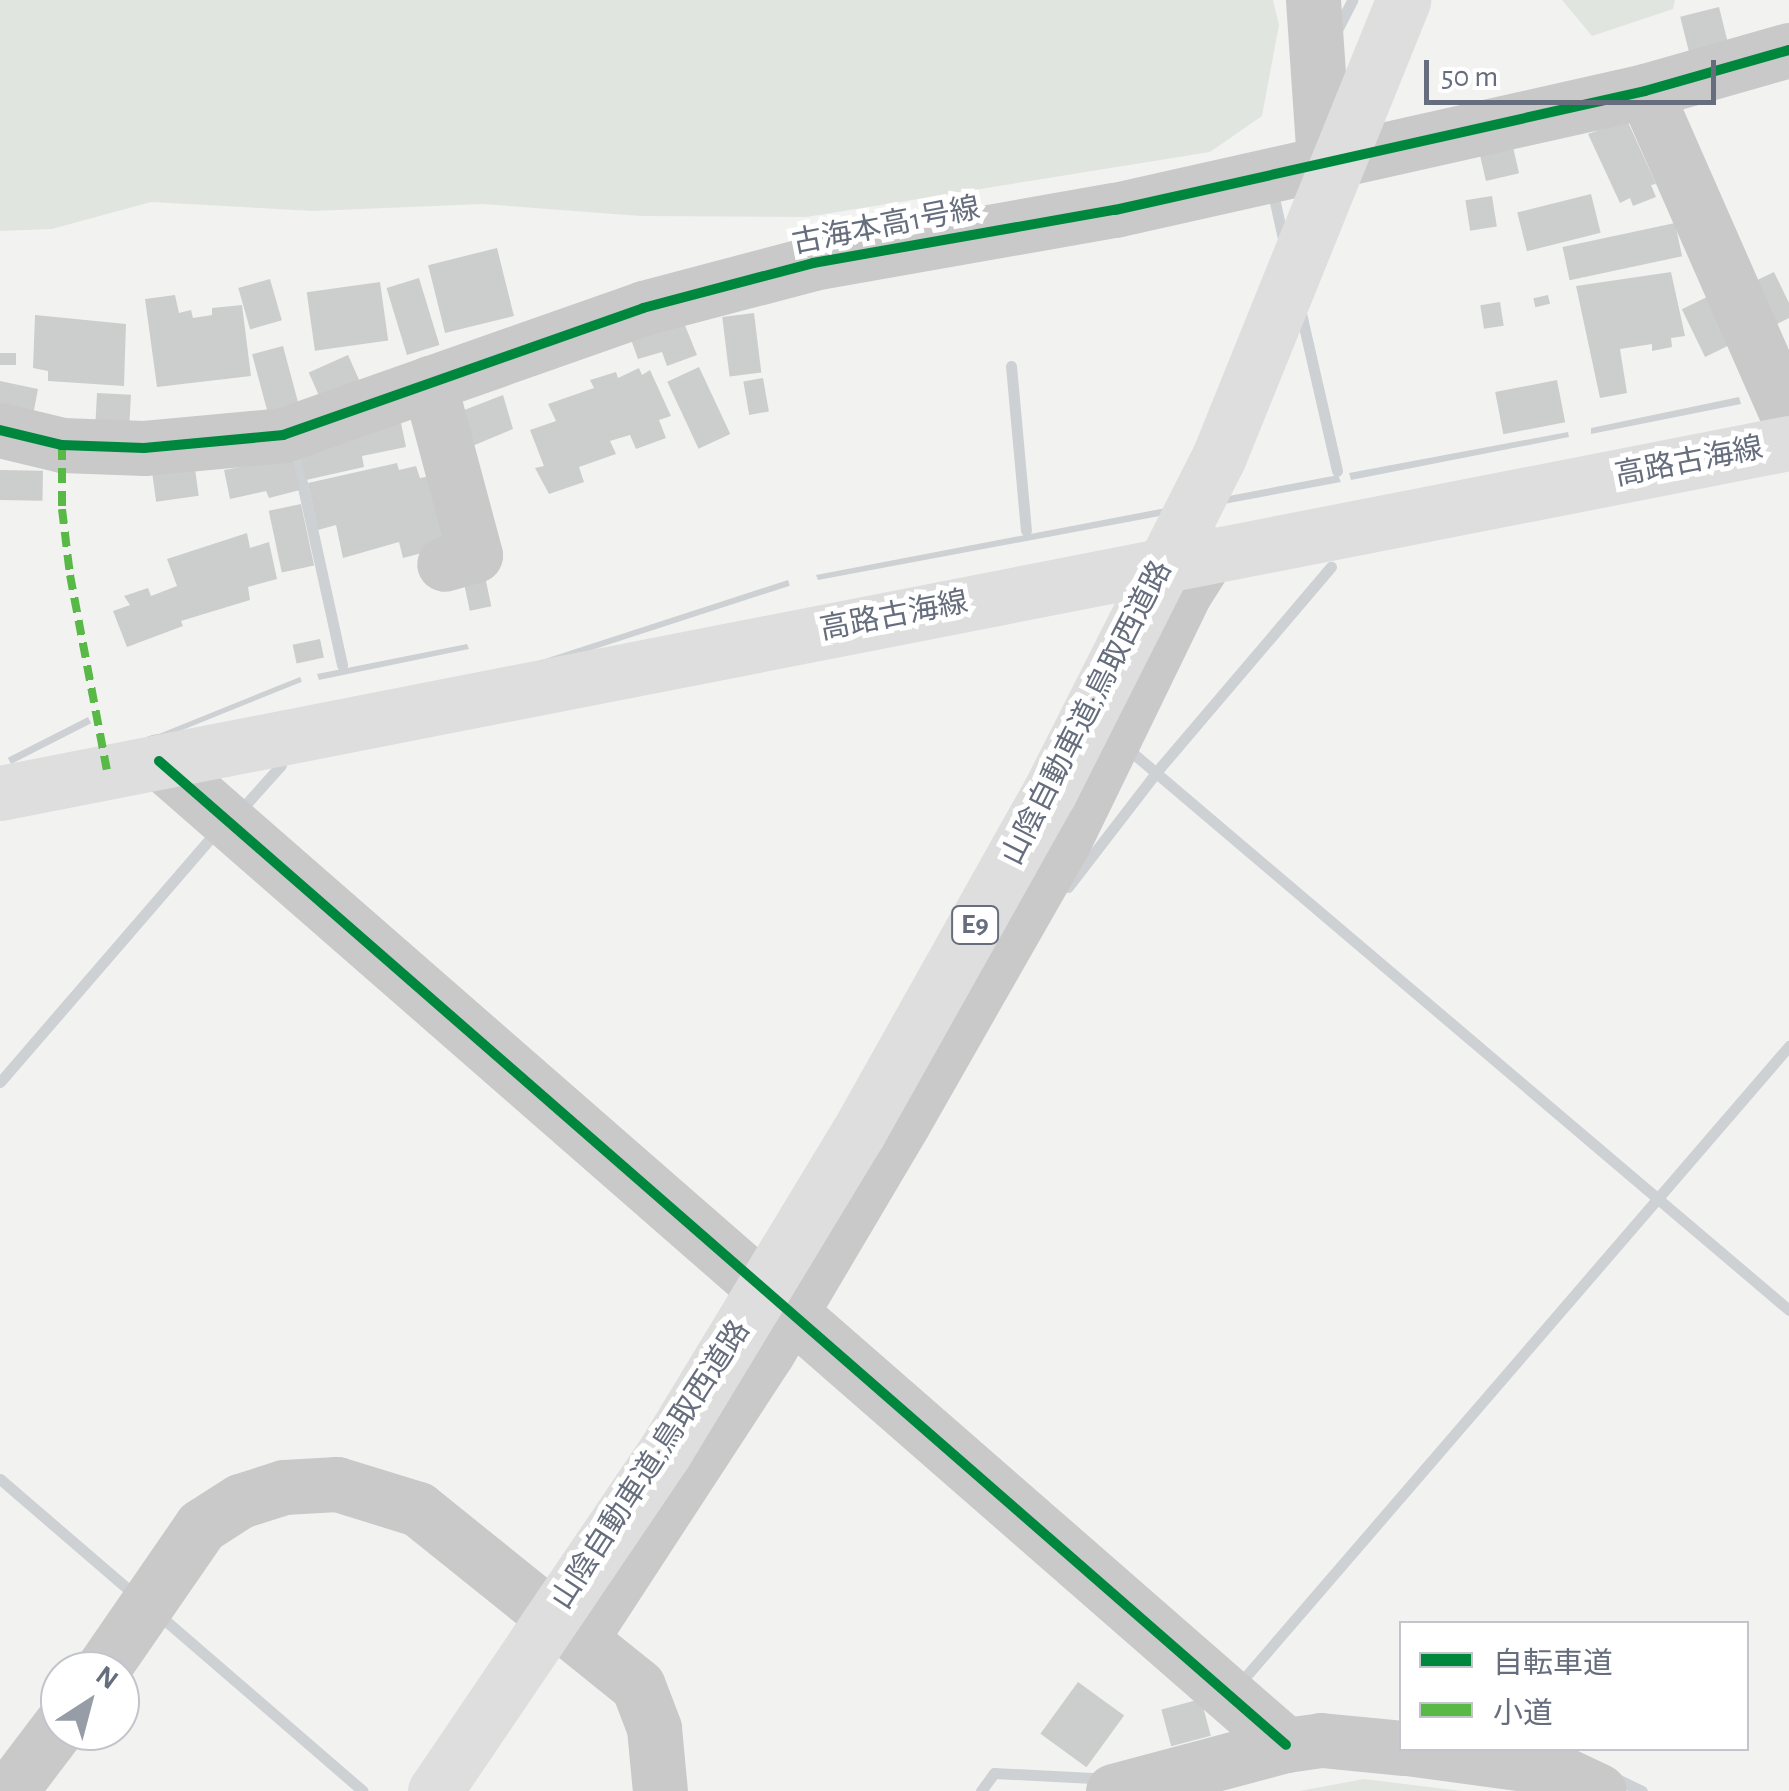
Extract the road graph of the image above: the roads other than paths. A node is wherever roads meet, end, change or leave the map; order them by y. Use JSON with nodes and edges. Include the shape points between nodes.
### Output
{"nodes":[{"id":1,"x":1313,"y":0,"type":"edge"},
{"id":2,"x":1373,"y":0,"type":"edge"},
{"id":3,"x":1402,"y":0,"type":"edge"},
{"id":4,"x":1789,"y":50,"type":"edge"},
{"id":5,"x":1645,"y":91,"type":"junction"},
{"id":6,"x":1324,"y":160,"type":"junction"},
{"id":7,"x":429,"y":384,"type":"junction"},
{"id":8,"x":1789,"y":419,"type":"edge"},
{"id":9,"x":0,"y":430,"type":"edge"},
{"id":10,"x":1789,"y":443,"type":"edge"},
{"id":11,"x":1208,"y":554,"type":"junction"},
{"id":12,"x":444,"y":564,"type":"dead end"},
{"id":13,"x":159,"y":761,"type":"junction"},
{"id":14,"x":0,"y":793,"type":"edge"},
{"id":15,"x":791,"y":1313,"type":"junction"},
{"id":16,"x":581,"y":1638,"type":"junction"},
{"id":17,"x":114,"y":1651,"type":"edge"},
{"id":18,"x":1286,"y":1745,"type":"junction"},
{"id":19,"x":1399,"y":1748,"type":"edge"},
{"id":20,"x":40,"y":1751,"type":"edge"},
{"id":21,"x":1428,"y":1751,"type":"edge"},
{"id":22,"x":10,"y":1791,"type":"edge"},
{"id":23,"x":404,"y":1791,"type":"edge"},
{"id":24,"x":435,"y":1791,"type":"edge"},
{"id":25,"x":660,"y":1791,"type":"edge"},
{"id":26,"x":1112,"y":1791,"type":"edge"},
{"id":27,"x":1599,"y":1791,"type":"edge"}],
"edges":[{"from":1,"to":6,"type":"street"},
{"from":2,"to":23,"type":"main road","name":"山陰自動車道;鳥取西道路","number":"E9","via":[[1188,446],[1022,779],[824,1136],[641,1436]]},
{"from":3,"to":24,"type":"main road","name":"山陰自動車道;鳥取西道路","number":"E9","via":[[1218,459],[1049,793],[858,1133],[664,1453]]},
{"from":4,"to":5,"type":"street","name":"古海本高1号線"},
{"from":5,"to":6,"type":"street","name":"古海本高1号線"},
{"from":5,"to":8,"type":"street"},
{"from":6,"to":7,"type":"street","name":"古海本高1号線","via":[[1114,210],[813,263],[642,308]]},
{"from":7,"to":9,"type":"street","name":"古海本高1号線","via":[[283,435],[144,448],[62,445]]},
{"from":7,"to":12,"type":"street","via":[[476,556]]},
{"from":10,"to":11,"type":"main road","name":"高路古海線"},
{"from":11,"to":13,"type":"main road","name":"高路古海線"},
{"from":11,"to":15,"type":"street","via":[[1063,843]]},
{"from":13,"to":14,"type":"main road","name":"高路古海線"},
{"from":13,"to":15,"type":"street"},
{"from":15,"to":16,"type":"street"},
{"from":15,"to":18,"type":"street"},
{"from":16,"to":17,"type":"street","via":[[418,1509],[337,1484],[284,1487],[240,1501],[201,1526]]},
{"from":16,"to":25,"type":"street","via":[[638,1686],[654,1728]]},
{"from":18,"to":19,"type":"street","via":[[1321,1740]]},
{"from":18,"to":26,"type":"street"},
{"from":20,"to":22,"type":"street"},
{"from":21,"to":27,"type":"street","via":[[1548,1766]]}]}
